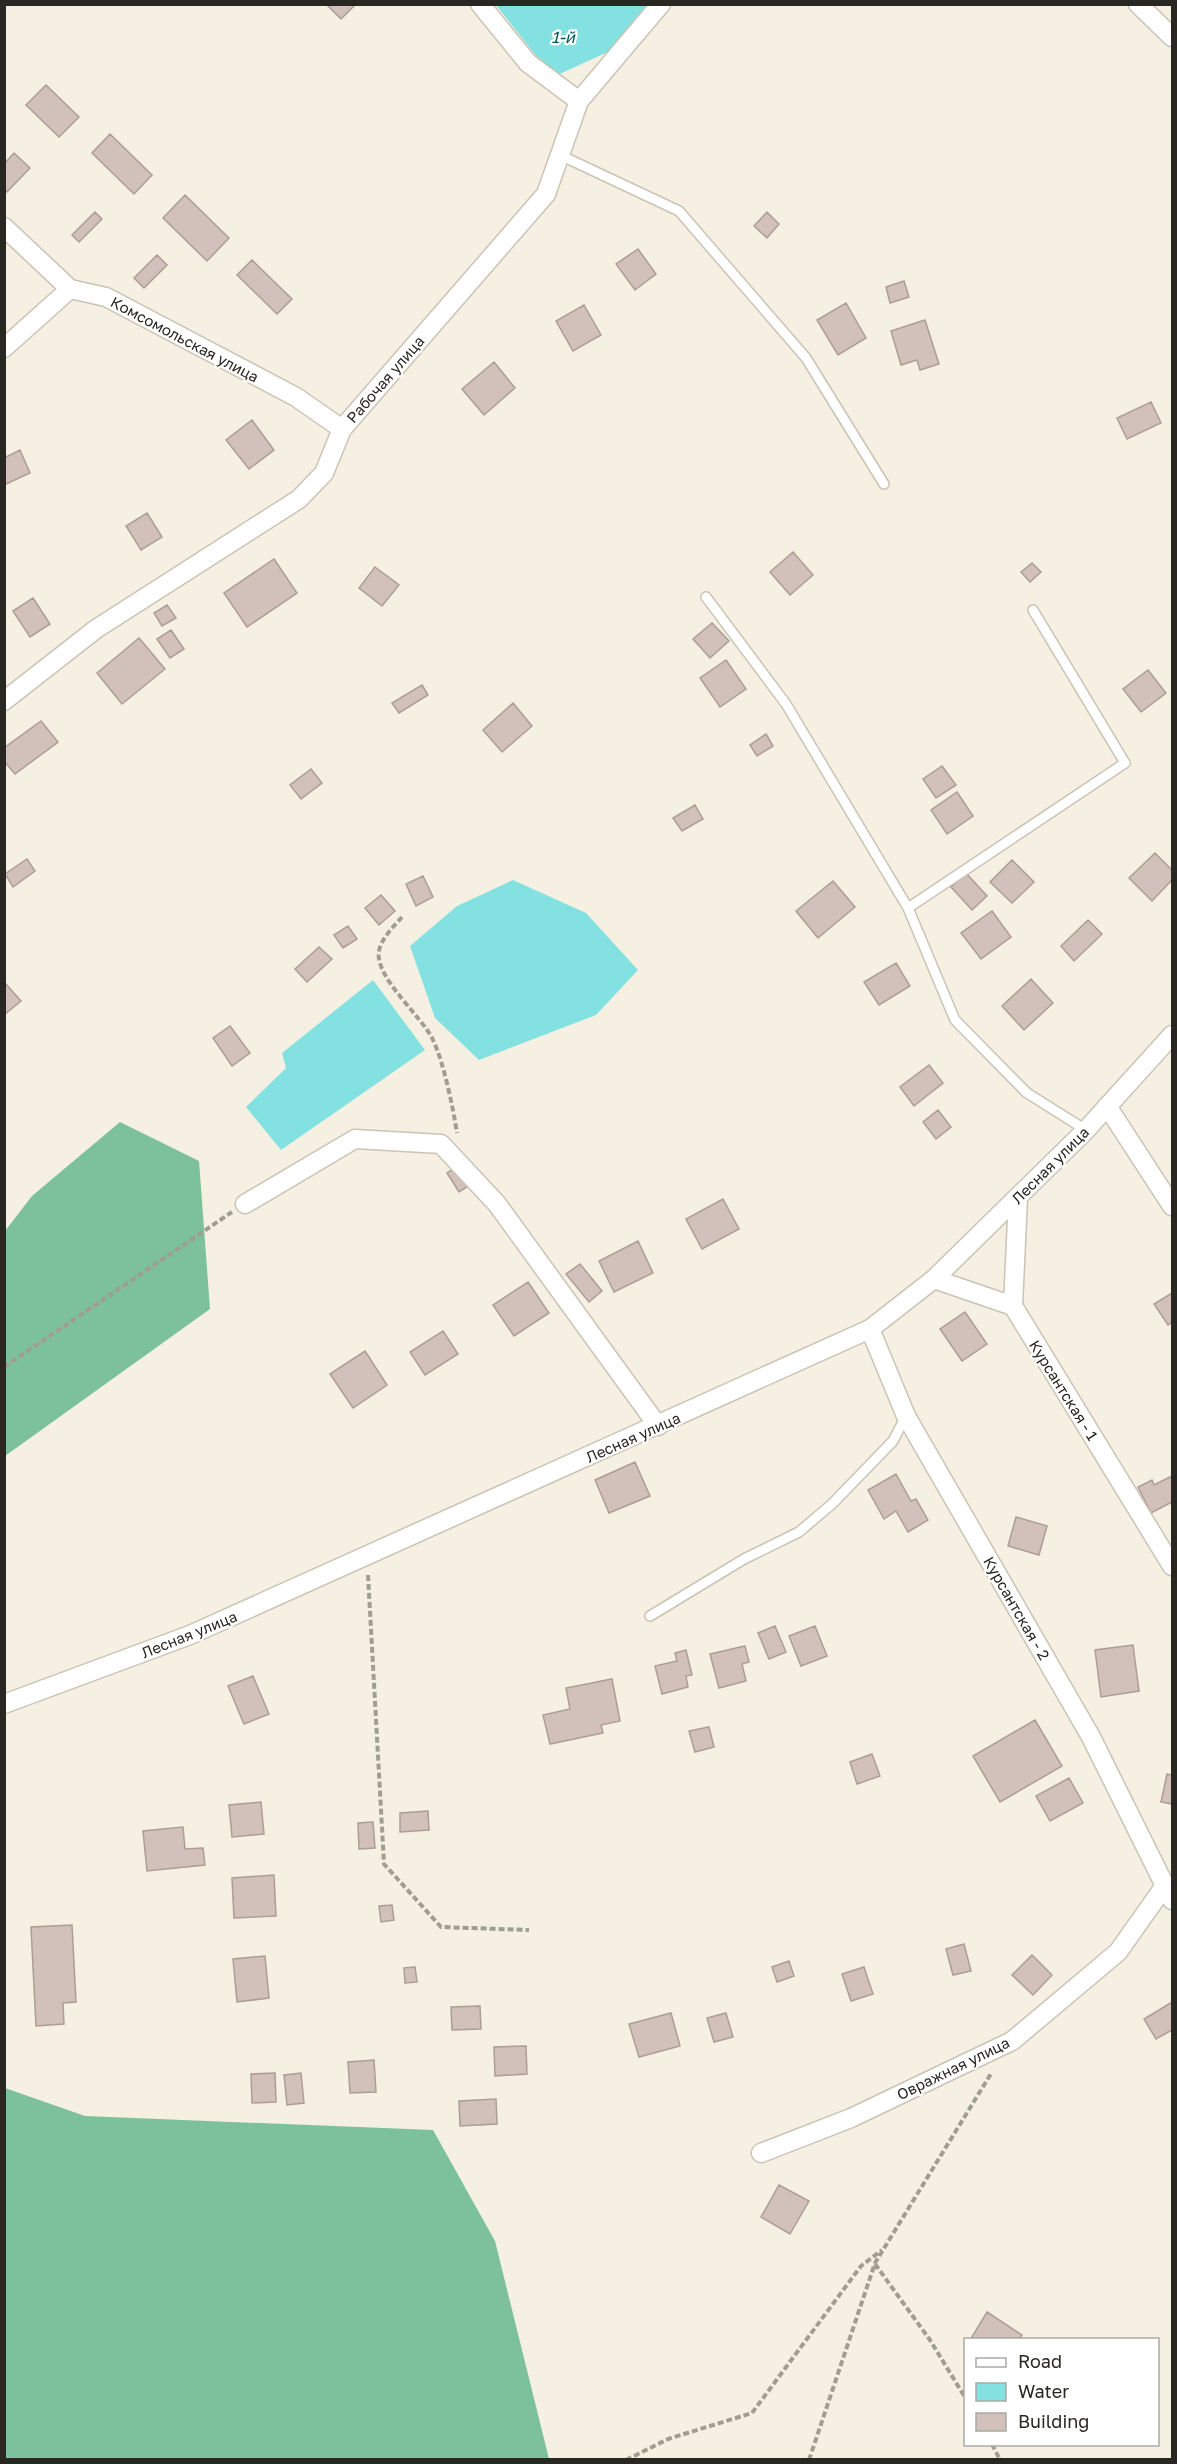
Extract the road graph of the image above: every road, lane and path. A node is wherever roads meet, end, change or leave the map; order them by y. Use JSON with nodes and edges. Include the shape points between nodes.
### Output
{"nodes":[{"id":1,"x":480,"y":4,"type":"edge"},
{"id":2,"x":661,"y":4,"type":"edge"},
{"id":3,"x":1138,"y":4,"type":"edge"},
{"id":4,"x":1173,"y":37,"type":"edge"},
{"id":5,"x":579,"y":101,"type":"junction"},
{"id":6,"x":562,"y":156,"type":"junction"},
{"id":7,"x":4,"y":227,"type":"edge"},
{"id":8,"x":70,"y":289,"type":"junction"},
{"id":9,"x":4,"y":348,"type":"edge"},
{"id":10,"x":342,"y":429,"type":"junction"},
{"id":11,"x":884,"y":484,"type":"dead end"},
{"id":12,"x":706,"y":597,"type":"dead end"},
{"id":13,"x":1033,"y":610,"type":"dead end"},
{"id":14,"x":4,"y":701,"type":"edge"},
{"id":15,"x":908,"y":908,"type":"junction"},
{"id":16,"x":402,"y":917,"type":"dead end"},
{"id":17,"x":1173,"y":1035,"type":"edge"},
{"id":18,"x":1107,"y":1106,"type":"junction"},
{"id":19,"x":1086,"y":1130,"type":"junction"},
{"id":20,"x":457,"y":1134,"type":"dead end"},
{"id":21,"x":1017,"y":1197,"type":"junction"},
{"id":22,"x":245,"y":1204,"type":"joint"},
{"id":23,"x":1173,"y":1206,"type":"edge"},
{"id":24,"x":934,"y":1279,"type":"junction"},
{"id":25,"x":1013,"y":1306,"type":"junction"},
{"id":26,"x":870,"y":1329,"type":"junction"},
{"id":27,"x":4,"y":1367,"type":"edge"},
{"id":28,"x":906,"y":1416,"type":"junction"},
{"id":29,"x":658,"y":1426,"type":"junction"},
{"id":30,"x":367,"y":1556,"type":"junction"},
{"id":31,"x":1173,"y":1566,"type":"edge"},
{"id":32,"x":650,"y":1616,"type":"dead end"},
{"id":33,"x":4,"y":1704,"type":"edge"},
{"id":34,"x":1168,"y":1894,"type":"edge"},
{"id":35,"x":529,"y":1930,"type":"dead end"},
{"id":36,"x":993,"y":2070,"type":"dead end"},
{"id":37,"x":761,"y":2153,"type":"dead end"},
{"id":38,"x":885,"y":2247,"type":"junction"},
{"id":39,"x":875,"y":2263,"type":"junction"},
{"id":40,"x":964,"y":2396,"type":"edge"},
{"id":41,"x":993,"y":2446,"type":"edge"},
{"id":42,"x":626,"y":2460,"type":"edge"},
{"id":43,"x":809,"y":2460,"type":"edge"},
{"id":44,"x":1000,"y":2460,"type":"edge"}],
"edges":[{"from":1,"to":5,"type":"street","via":[[528,63]]},
{"from":2,"to":5,"type":"street","name":"Рабочая улица"},
{"from":3,"to":4,"type":"street"},
{"from":5,"to":6,"type":"street","name":"Рабочая улица"},
{"from":6,"to":10,"type":"street","name":"Рабочая улица","via":[[546,194]]},
{"from":6,"to":11,"type":"lane","via":[[679,211],[806,358]]},
{"from":7,"to":8,"type":"street"},
{"from":8,"to":9,"type":"street"},
{"from":8,"to":10,"type":"street","name":"Комсомольская улица","via":[[106,297],[296,397]]},
{"from":10,"to":14,"type":"street","name":"Рабочая улица","via":[[324,473],[299,499],[96,629]]},
{"from":12,"to":15,"type":"lane","via":[[786,704]]},
{"from":13,"to":15,"type":"lane","via":[[1125,763]]},
{"from":15,"to":19,"type":"lane","via":[[955,1020],[1027,1093]]},
{"from":16,"to":20,"type":"path","via":[[379,952],[382,970],[433,1040]]},
{"from":17,"to":18,"type":"street","name":"Лесная улица"},
{"from":18,"to":19,"type":"street","name":"Лесная улица"},
{"from":18,"to":23,"type":"street"},
{"from":19,"to":21,"type":"street","name":"Лесная улица"},
{"from":21,"to":24,"type":"street","name":"Лесная улица"},
{"from":21,"to":25,"type":"street"},
{"from":22,"to":27,"type":"path"},
{"from":22,"to":29,"type":"street","via":[[355,1139],[441,1144],[497,1204]]},
{"from":24,"to":25,"type":"street"},
{"from":24,"to":26,"type":"street","name":"Лесная улица"},
{"from":25,"to":31,"type":"street","name":"Курсантская - 1"},
{"from":26,"to":28,"type":"street","name":"Курсантская - 2"},
{"from":26,"to":29,"type":"street","name":"Лесная улица"},
{"from":28,"to":32,"type":"lane","via":[[892,1441],[832,1504],[799,1532],[744,1559]]},
{"from":28,"to":34,"type":"street","name":"Курсантская - 2","via":[[1091,1737]]},
{"from":29,"to":30,"type":"street","name":"Лесная улица"},
{"from":30,"to":33,"type":"street","name":"Лесная улица","via":[[190,1635]]},
{"from":30,"to":35,"type":"path","via":[[384,1864],[441,1927]]},
{"from":34,"to":37,"type":"street","name":"Овражная улица","via":[[1118,1952],[1011,2041],[851,2118]]},
{"from":36,"to":38,"type":"path"},
{"from":38,"to":39,"type":"path"},
{"from":38,"to":42,"type":"path","via":[[861,2266],[752,2413],[668,2439]]},
{"from":39,"to":40,"type":"path"},
{"from":39,"to":43,"type":"path"},
{"from":41,"to":44,"type":"path"}]}
